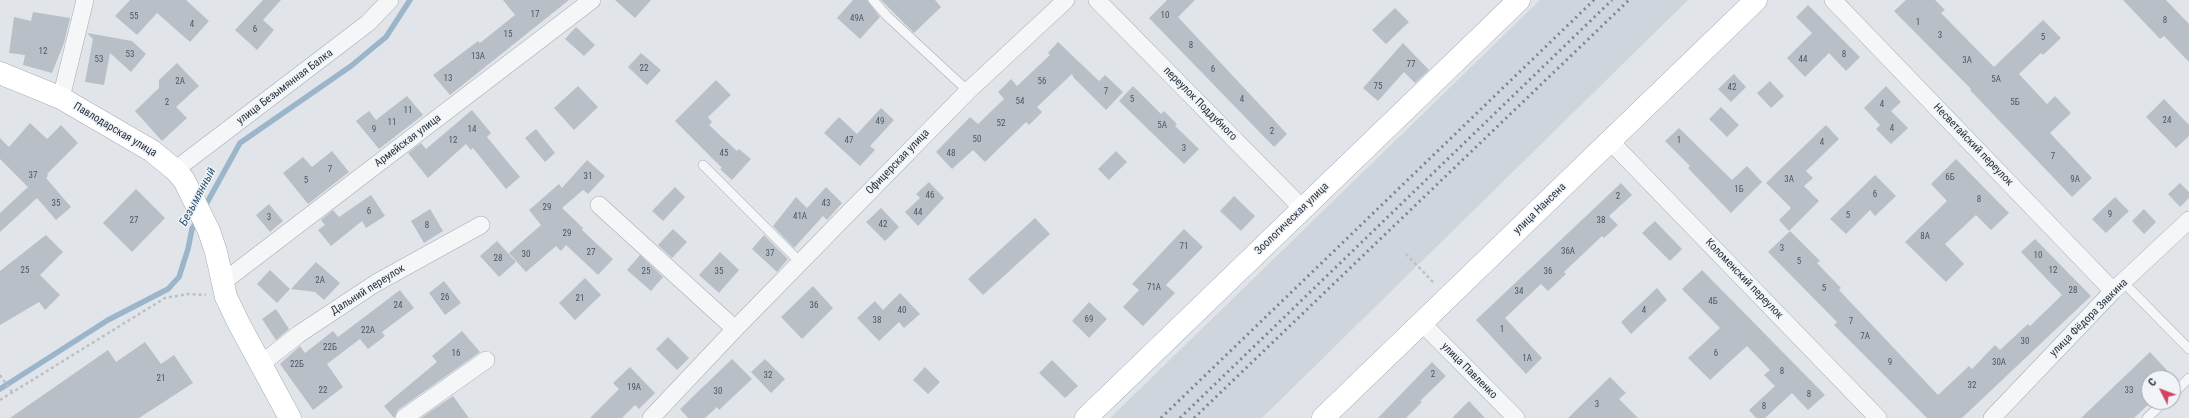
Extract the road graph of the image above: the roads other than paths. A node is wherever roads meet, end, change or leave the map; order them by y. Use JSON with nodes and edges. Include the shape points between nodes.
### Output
{"nodes":[{"id":1,"x":85,"y":0,"type":"edge"},
{"id":2,"x":390,"y":0,"type":"edge"},
{"id":3,"x":592,"y":0,"type":"edge"},
{"id":4,"x":873,"y":0,"type":"edge"},
{"id":5,"x":1066,"y":0,"type":"edge"},
{"id":6,"x":1096,"y":0,"type":"edge"},
{"id":7,"x":1519,"y":0,"type":"edge"},
{"id":8,"x":1756,"y":0,"type":"edge"},
{"id":9,"x":1833,"y":0,"type":"edge"},
{"id":10,"x":0,"y":73,"type":"edge"},
{"id":11,"x":968,"y":91,"type":"junction"},
{"id":12,"x":61,"y":98,"type":"junction"},
{"id":13,"x":1610,"y":141,"type":"junction"},
{"id":14,"x":704,"y":165,"type":"dead end"},
{"id":15,"x":179,"y":175,"type":"junction"},
{"id":16,"x":599,"y":205,"type":"dead end"},
{"id":17,"x":1303,"y":209,"type":"junction"},
{"id":18,"x":2189,"y":220,"type":"edge"},
{"id":19,"x":481,"y":225,"type":"dead end"},
{"id":20,"x":800,"y":262,"type":"junction"},
{"id":21,"x":2119,"y":287,"type":"junction"},
{"id":22,"x":225,"y":289,"type":"junction"},
{"id":23,"x":1423,"y":324,"type":"junction"},
{"id":24,"x":734,"y":329,"type":"junction"},
{"id":25,"x":2189,"y":349,"type":"edge"},
{"id":26,"x":486,"y":360,"type":"dead end"},
{"id":27,"x":261,"y":364,"type":"junction"},
{"id":28,"x":2189,"y":378,"type":"edge"},
{"id":29,"x":2181,"y":386,"type":"edge"},
{"id":30,"x":2156,"y":410,"type":"edge"},
{"id":31,"x":290,"y":418,"type":"edge"},
{"id":32,"x":404,"y":418,"type":"edge"},
{"id":33,"x":651,"y":418,"type":"edge"},
{"id":34,"x":1086,"y":418,"type":"edge"},
{"id":35,"x":1324,"y":418,"type":"edge"},
{"id":36,"x":1516,"y":418,"type":"edge"},
{"id":37,"x":1878,"y":418,"type":"edge"},
{"id":38,"x":1992,"y":418,"type":"edge"},
{"id":39,"x":2148,"y":418,"type":"edge"}],
"edges":[{"from":1,"to":12,"type":"street","name":"Павлодарская улица"},
{"from":2,"to":15,"type":"street","name":"улица Безымянная Балка","via":[[368,23]]},
{"from":3,"to":22,"type":"street","name":"Армейская улица"},
{"from":4,"to":11,"type":"lane"},
{"from":5,"to":11,"type":"street","name":"Офицерская улица"},
{"from":6,"to":17,"type":"street","name":"переулок Поддубного"},
{"from":7,"to":17,"type":"main road","name":"Зоологическая улица"},
{"from":8,"to":13,"type":"main road","name":"улица Нансена"},
{"from":9,"to":21,"type":"street","name":"Несветайский переулок"},
{"from":10,"to":12,"type":"main road","name":"Павлодарская улица"},
{"from":11,"to":20,"type":"street","name":"Офицерская улица"},
{"from":12,"to":15,"type":"main road","name":"Павлодарская улица","via":[[152,151]]},
{"from":13,"to":23,"type":"main road","name":"улица Нансена"},
{"from":13,"to":37,"type":"street","name":"Коломенский переулок"},
{"from":14,"to":20,"type":"lane"},
{"from":15,"to":22,"type":"main road","via":[[199,208],[216,252]]},
{"from":16,"to":24,"type":"street"},
{"from":17,"to":34,"type":"main road","name":"Зоологическая улица"},
{"from":18,"to":21,"type":"street","name":"улица Фёдора Зявкина"},
{"from":19,"to":27,"type":"street","name":"Дальний переулок","via":[[376,283],[299,334]]},
{"from":20,"to":24,"type":"street","name":"Офицерская улица"},
{"from":21,"to":25,"type":"lane"},
{"from":21,"to":38,"type":"street","name":"улица Фёдора Зявкина"},
{"from":22,"to":27,"type":"main road"},
{"from":23,"to":35,"type":"main road","name":"улица Нансена"},
{"from":23,"to":36,"type":"street","name":"улица Павленко"},
{"from":24,"to":33,"type":"street","name":"Офицерская улица"},
{"from":26,"to":32,"type":"street"},
{"from":27,"to":31,"type":"main road"},
{"from":28,"to":29,"type":"lane"},
{"from":30,"to":39,"type":"lane"}]}
